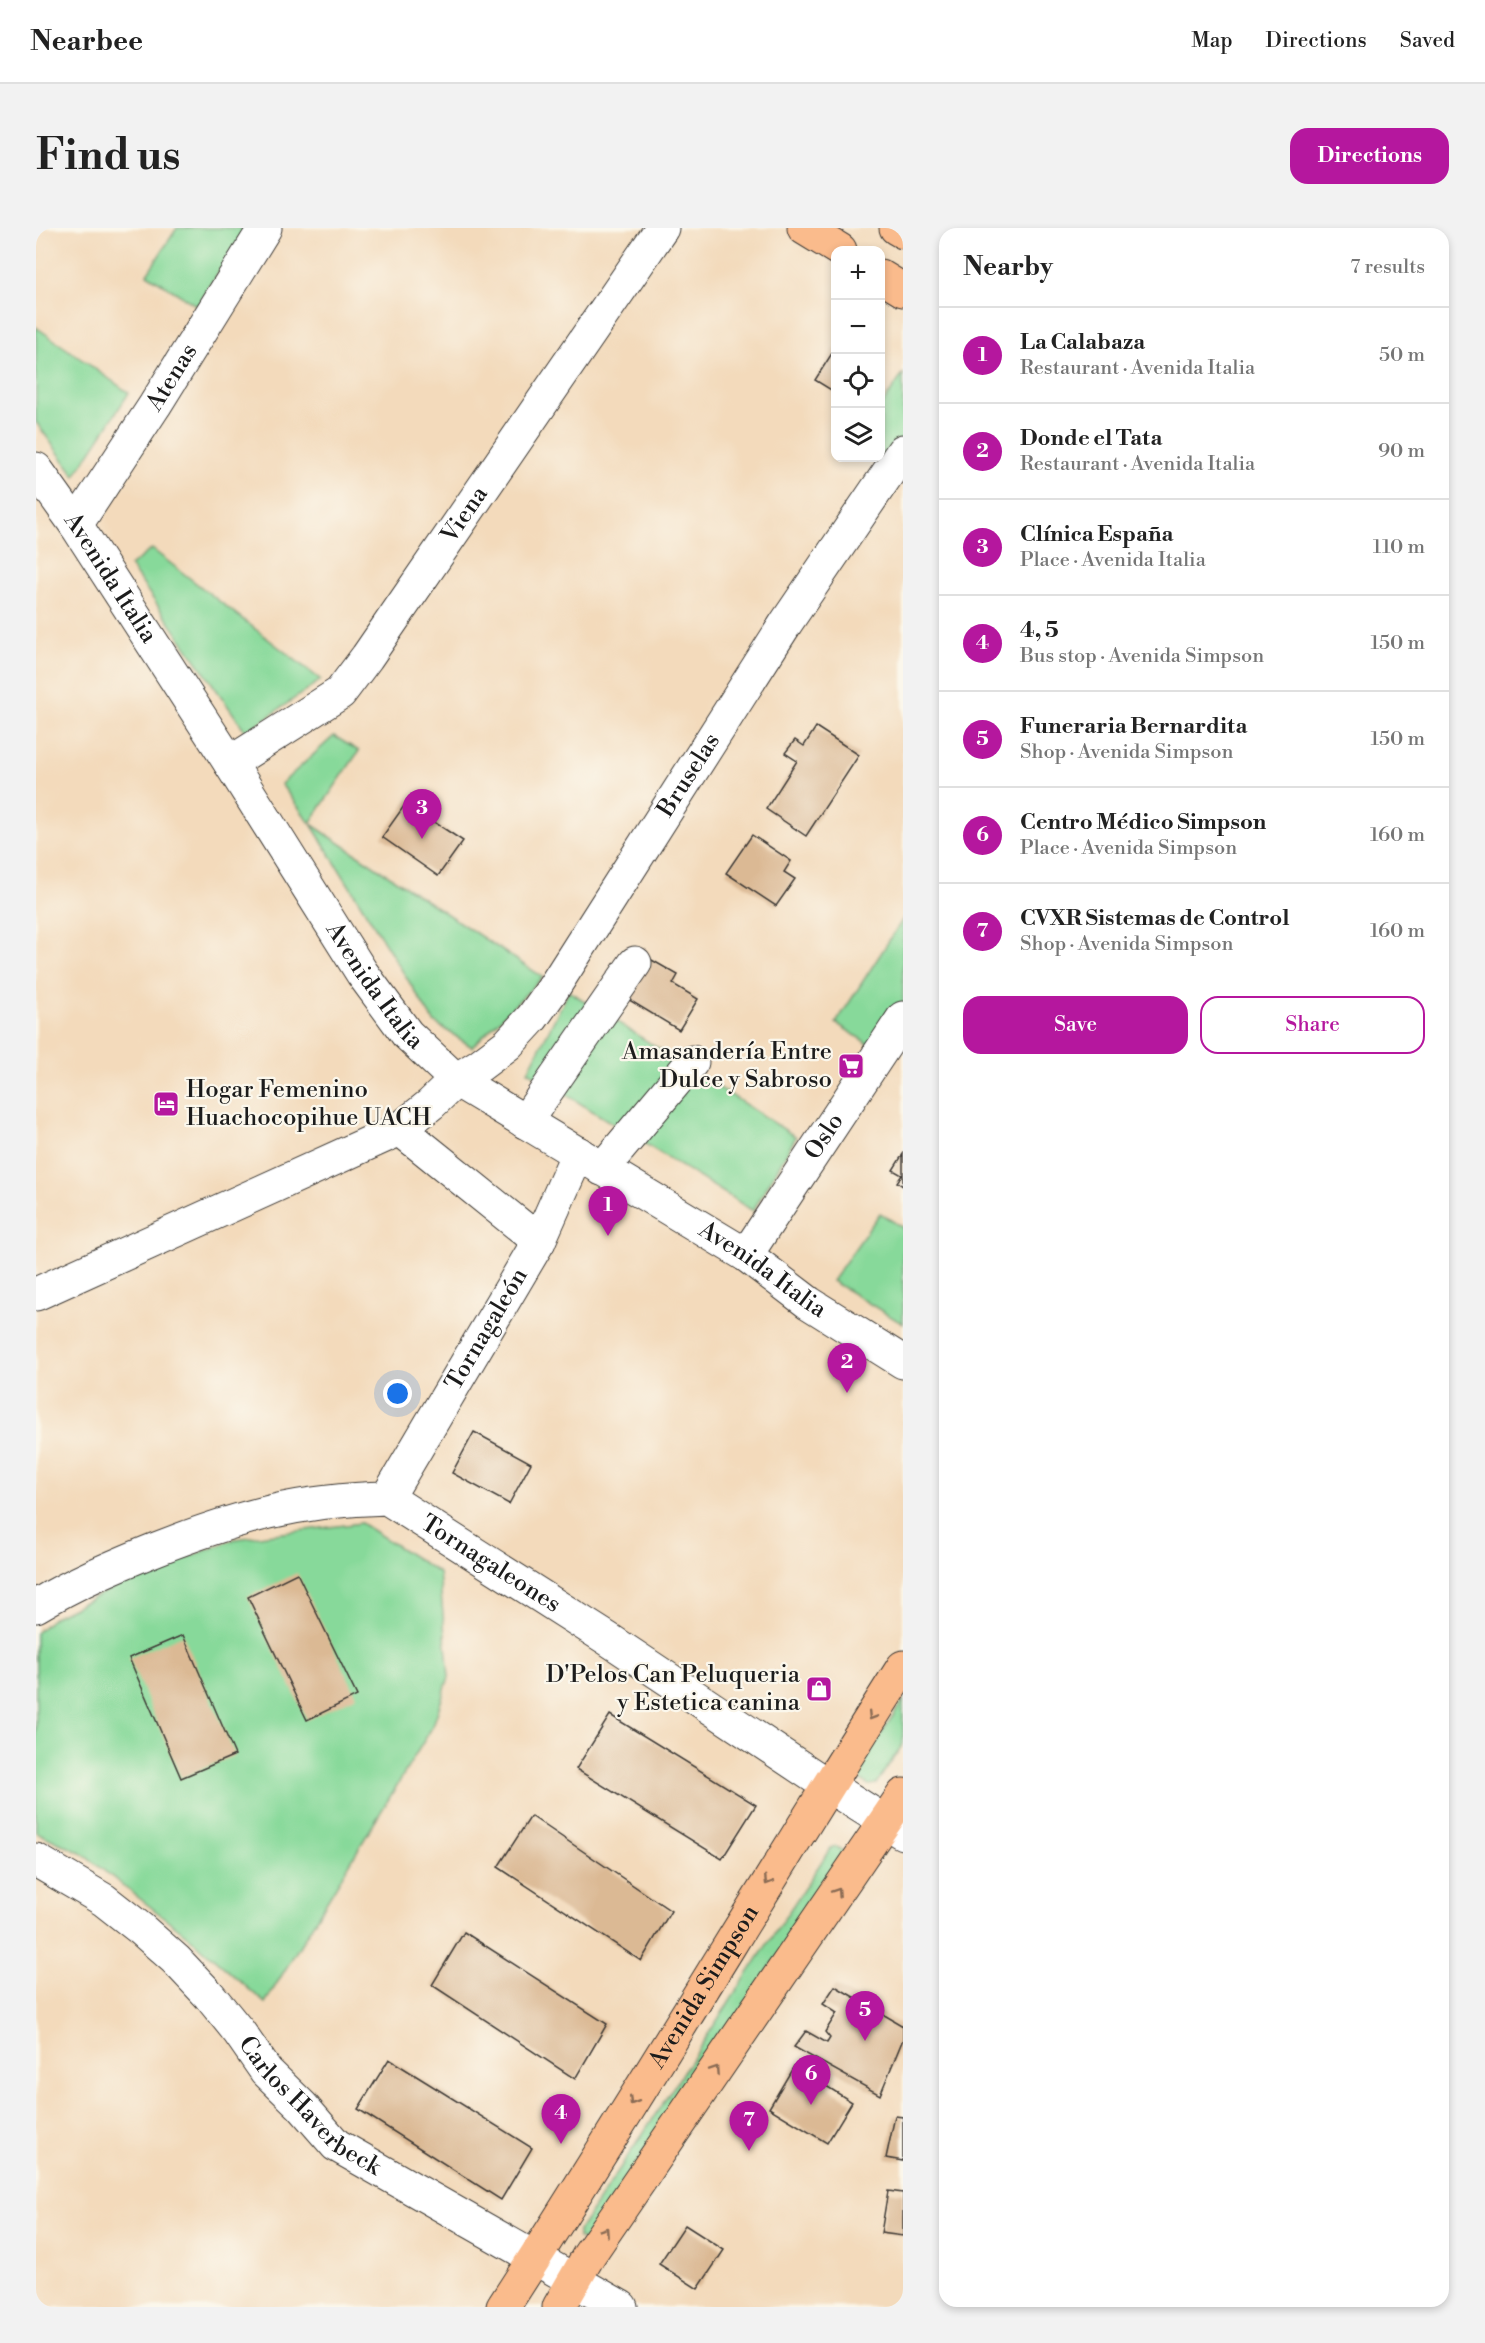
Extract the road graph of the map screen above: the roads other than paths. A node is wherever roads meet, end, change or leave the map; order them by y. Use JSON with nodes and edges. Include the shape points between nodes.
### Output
{"nodes":[{"id":1,"x":265,"y":228,"type":"edge"},
{"id":2,"x":662,"y":228,"type":"edge"},
{"id":3,"x":804,"y":228,"type":"edge"},
{"id":4,"x":896,"y":228,"type":"edge"},
{"id":5,"x":903,"y":232,"type":"edge"},
{"id":6,"x":833,"y":246,"type":"edge"},
{"id":7,"x":885,"y":279,"type":"edge"},
{"id":8,"x":903,"y":290,"type":"edge"},
{"id":9,"x":903,"y":451,"type":"edge"},
{"id":10,"x":36,"y":468,"type":"edge"},
{"id":11,"x":76,"y":525,"type":"junction"},
{"id":12,"x":230,"y":763,"type":"junction"},
{"id":13,"x":635,"y":963,"type":"dead end"},
{"id":14,"x":903,"y":1018,"type":"edge"},
{"id":15,"x":692,"y":1062,"type":"dead end"},
{"id":16,"x":456,"y":1080,"type":"junction"},
{"id":17,"x":525,"y":1122,"type":"junction"},
{"id":18,"x":400,"y":1130,"type":"junction"},
{"id":19,"x":590,"y":1161,"type":"junction"},
{"id":20,"x":539,"y":1241,"type":"junction"},
{"id":21,"x":746,"y":1255,"type":"junction"},
{"id":22,"x":36,"y":1294,"type":"edge"},
{"id":23,"x":903,"y":1362,"type":"edge"},
{"id":24,"x":387,"y":1498,"type":"junction"},
{"id":25,"x":36,"y":1606,"type":"edge"},
{"id":26,"x":903,"y":1667,"type":"edge"},
{"id":27,"x":827,"y":1785,"type":"junction"},
{"id":28,"x":897,"y":1816,"type":"edge"},
{"id":29,"x":36,"y":1860,"type":"edge"},
{"id":30,"x":534,"y":2258,"type":"junction"},
{"id":31,"x":567,"y":2294,"type":"edge"},
{"id":32,"x":503,"y":2307,"type":"edge"},
{"id":33,"x":621,"y":2307,"type":"edge"}],
"edges":[{"from":1,"to":11,"type":"street","name":"Atenas"},
{"from":2,"to":12,"type":"street","name":"Viena","via":[[340,693]]},
{"from":3,"to":6,"type":"main road"},
{"from":4,"to":5,"type":"main road"},
{"from":7,"to":8,"type":"main road"},
{"from":9,"to":16,"type":"street","name":"Bruselas","via":[[786,623],[552,990],[508,1044]]},
{"from":10,"to":11,"type":"street","name":"Avenida Italia"},
{"from":11,"to":12,"type":"street","name":"Avenida Italia"},
{"from":12,"to":16,"type":"street","name":"Avenida Italia","via":[[383,1004],[414,1042]]},
{"from":13,"to":17,"type":"street"},
{"from":14,"to":21,"type":"street","name":"Oslo"},
{"from":15,"to":19,"type":"street","name":"Tornagaleón"},
{"from":16,"to":17,"type":"street","name":"Avenida Italia"},
{"from":16,"to":18,"type":"street","name":"Bruselas"},
{"from":17,"to":19,"type":"street","name":"Avenida Italia"},
{"from":18,"to":20,"type":"street"},
{"from":18,"to":22,"type":"street","name":"Bruselas"},
{"from":19,"to":20,"type":"street","name":"Tornagaleón"},
{"from":19,"to":21,"type":"street","name":"Avenida Italia"},
{"from":20,"to":24,"type":"street","name":"Tornagaleón"},
{"from":21,"to":23,"type":"street","name":"Avenida Italia","via":[[809,1303]]},
{"from":24,"to":25,"type":"street","via":[[308,1503],[226,1522],[107,1568]]},
{"from":24,"to":27,"type":"street","name":"Tornagaleones"},
{"from":26,"to":27,"type":"main road","name":"Avenida Simpson","one_way":true},
{"from":27,"to":28,"type":"street","name":"Tornagaleones"},
{"from":27,"to":30,"type":"main road","name":"Avenida Simpson","one_way":true},
{"from":31,"to":28,"type":"main road","one_way":true,"via":[[589,2255]]},
{"from":29,"to":30,"type":"street","name":"Carlos Haverbeck","via":[[104,1900],[176,1960],[232,2022],[266,2071],[336,2145]]},
{"from":30,"to":31,"type":"street","name":"Carlos Haverbeck"},
{"from":30,"to":32,"type":"main road","name":"Avenida Simpson"},
{"from":31,"to":33,"type":"street","name":"Carlos Haverbeck"}]}
